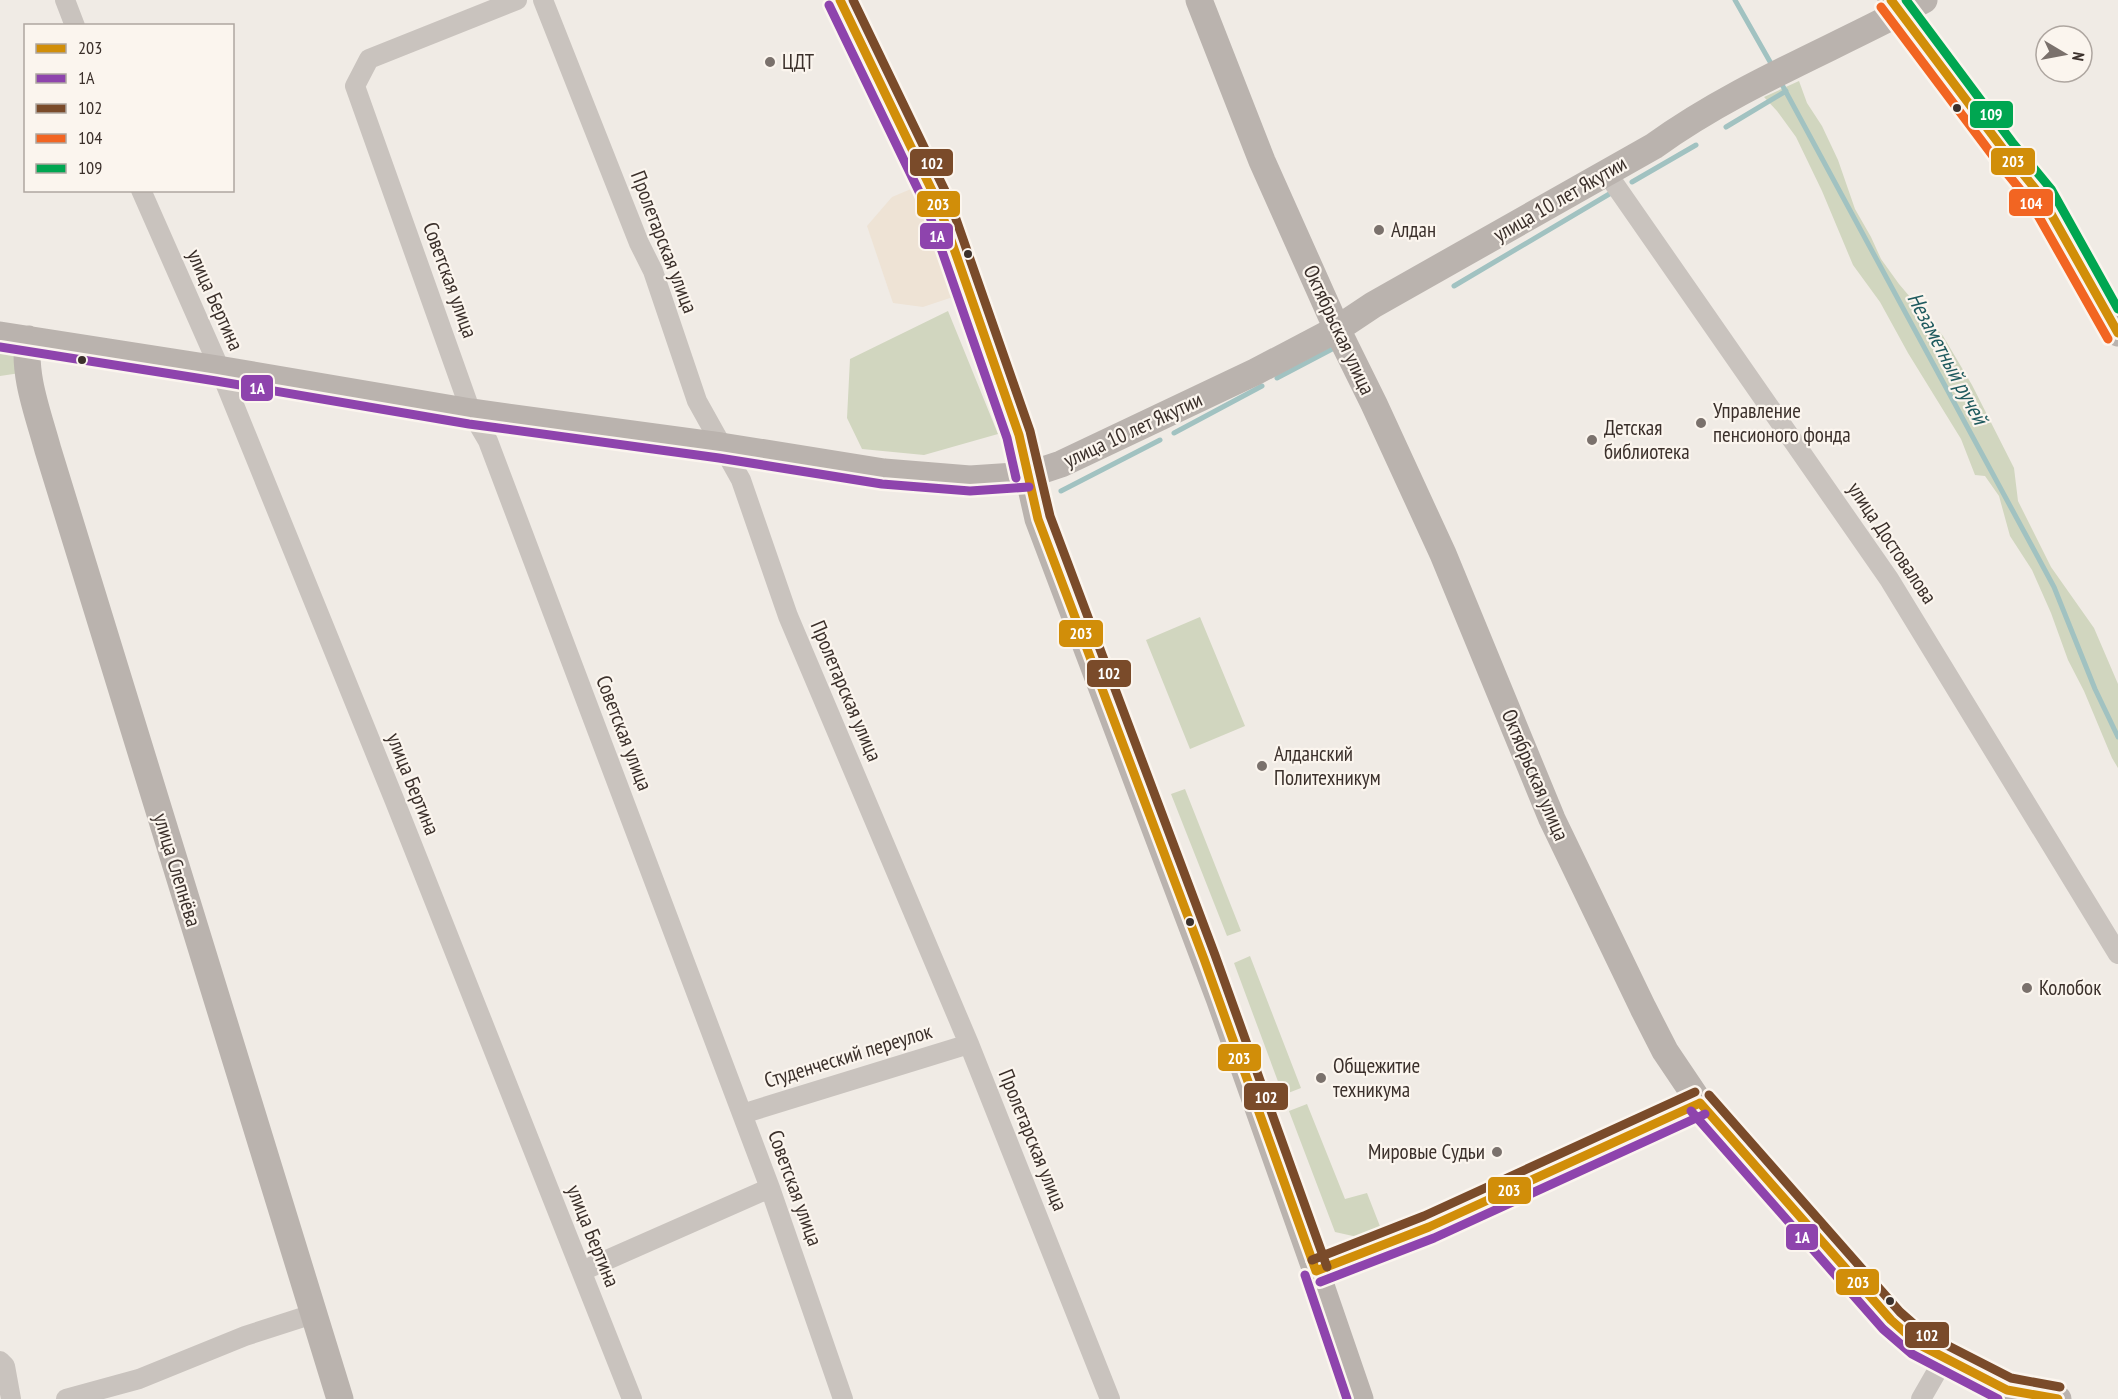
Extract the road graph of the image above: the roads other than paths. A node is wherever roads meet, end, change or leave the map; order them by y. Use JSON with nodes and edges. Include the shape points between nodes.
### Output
{"nodes":[{"id":1,"x":65,"y":0,"type":"edge"},
{"id":2,"x":517,"y":0,"type":"edge"},
{"id":3,"x":543,"y":0,"type":"edge"},
{"id":4,"x":840,"y":0,"type":"edge"},
{"id":5,"x":1199,"y":0,"type":"edge"},
{"id":6,"x":1924,"y":0,"type":"edge"},
{"id":7,"x":1896,"y":6,"type":"edge"},
{"id":8,"x":74,"y":24,"type":"edge"},
{"id":9,"x":1606,"y":172,"type":"junction"},
{"id":10,"x":142,"y":192,"type":"edge"},
{"id":11,"x":1337,"y":329,"type":"junction"},
{"id":12,"x":2118,"y":333,"type":"edge"},
{"id":13,"x":0,"y":335,"type":"edge"},
{"id":14,"x":28,"y":339,"type":"junction"},
{"id":15,"x":218,"y":369,"type":"junction"},
{"id":16,"x":471,"y":412,"type":"junction"},
{"id":17,"x":721,"y":446,"type":"junction"},
{"id":18,"x":1028,"y":475,"type":"junction"},
{"id":19,"x":2118,"y":954,"type":"edge"},
{"id":20,"x":969,"y":1044,"type":"junction"},
{"id":21,"x":1700,"y":1103,"type":"junction"},
{"id":22,"x":742,"y":1114,"type":"junction"},
{"id":23,"x":770,"y":1188,"type":"junction"},
{"id":24,"x":582,"y":1271,"type":"junction"},
{"id":25,"x":1316,"y":1271,"type":"junction"},
{"id":26,"x":313,"y":1314,"type":"junction"},
{"id":27,"x":1944,"y":1359,"type":"junction"},
{"id":28,"x":0,"y":1361,"type":"edge"},
{"id":29,"x":11,"y":1399,"type":"edge"},
{"id":30,"x":66,"y":1399,"type":"edge"},
{"id":31,"x":340,"y":1399,"type":"edge"},
{"id":32,"x":632,"y":1399,"type":"edge"},
{"id":33,"x":843,"y":1399,"type":"edge"},
{"id":34,"x":1110,"y":1399,"type":"edge"},
{"id":35,"x":1360,"y":1399,"type":"edge"},
{"id":36,"x":1921,"y":1399,"type":"edge"},
{"id":37,"x":2058,"y":1399,"type":"edge"}],
"edges":[{"from":1,"to":8,"type":"street"},
{"from":2,"to":16,"type":"street","name":"Советская улица","via":[[369,59],[356,86]]},
{"from":3,"to":17,"type":"street","name":"Пролетарская улица","via":[[653,271],[697,400]]},
{"from":4,"to":18,"type":"main road","via":[[938,203],[1019,435]]},
{"from":5,"to":11,"type":"main road","name":"Октябрьская улица","via":[[1262,161]]},
{"from":6,"to":7,"type":"main road","name":"улица 10 лет Якутии"},
{"from":7,"to":9,"type":"main road","name":"улица 10 лет Якутии","via":[[1689,121]]},
{"from":7,"to":12,"type":"main road","via":[[2041,196]]},
{"from":9,"to":11,"type":"main road","name":"улица 10 лет Якутии"},
{"from":9,"to":19,"type":"street","name":"улица Достовалова","via":[[1889,579]]},
{"from":10,"to":15,"type":"street","name":"улица Бертина"},
{"from":11,"to":18,"type":"main road","name":"улица 10 лет Якутии","via":[[1082,455]]},
{"from":11,"to":21,"type":"main road","name":"Октябрьская улица","via":[[1443,554],[1552,819],[1665,1051]]},
{"from":13,"to":14,"type":"main road","name":"улица 10 лет Якутии"},
{"from":14,"to":15,"type":"main road","name":"улица 10 лет Якутии"},
{"from":14,"to":26,"type":"main road","name":"улица Слепнёва","via":[[28,377],[48,450]]},
{"from":15,"to":16,"type":"main road","name":"улица 10 лет Якутии"},
{"from":15,"to":24,"type":"street","name":"улица Бертина"},
{"from":16,"to":17,"type":"main road","name":"улица 10 лет Якутии"},
{"from":16,"to":22,"type":"street","name":"Советская улица","via":[[488,441]]},
{"from":17,"to":18,"type":"main road","name":"улица 10 лет Якутии","via":[[884,472],[970,479]]},
{"from":17,"to":20,"type":"street","name":"Пролетарская улица","via":[[741,480],[788,616]]},
{"from":18,"to":25,"type":"main road","via":[[1038,519],[1212,978]]},
{"from":20,"to":22,"type":"street","name":"Студенческий переулок"},
{"from":20,"to":34,"type":"street","name":"Пролетарская улица"},
{"from":21,"to":25,"type":"main road","via":[[1429,1227]]},
{"from":21,"to":27,"type":"main road","name":"Октябрьская улица","via":[[1891,1320],[1918,1344]]},
{"from":22,"to":23,"type":"street","name":"Советская улица"},
{"from":23,"to":24,"type":"street"},
{"from":23,"to":33,"type":"street","name":"Советская улица"},
{"from":24,"to":32,"type":"street","name":"улица Бертина"},
{"from":25,"to":35,"type":"main road"},
{"from":26,"to":30,"type":"street","via":[[245,1336],[139,1379]]},
{"from":26,"to":31,"type":"main road","name":"улица Слепнёва"},
{"from":27,"to":36,"type":"street"},
{"from":27,"to":37,"type":"main road","name":"Октябрьская улица","via":[[2007,1390]]},
{"from":28,"to":29,"type":"street","via":[[5,1366]]}]}
